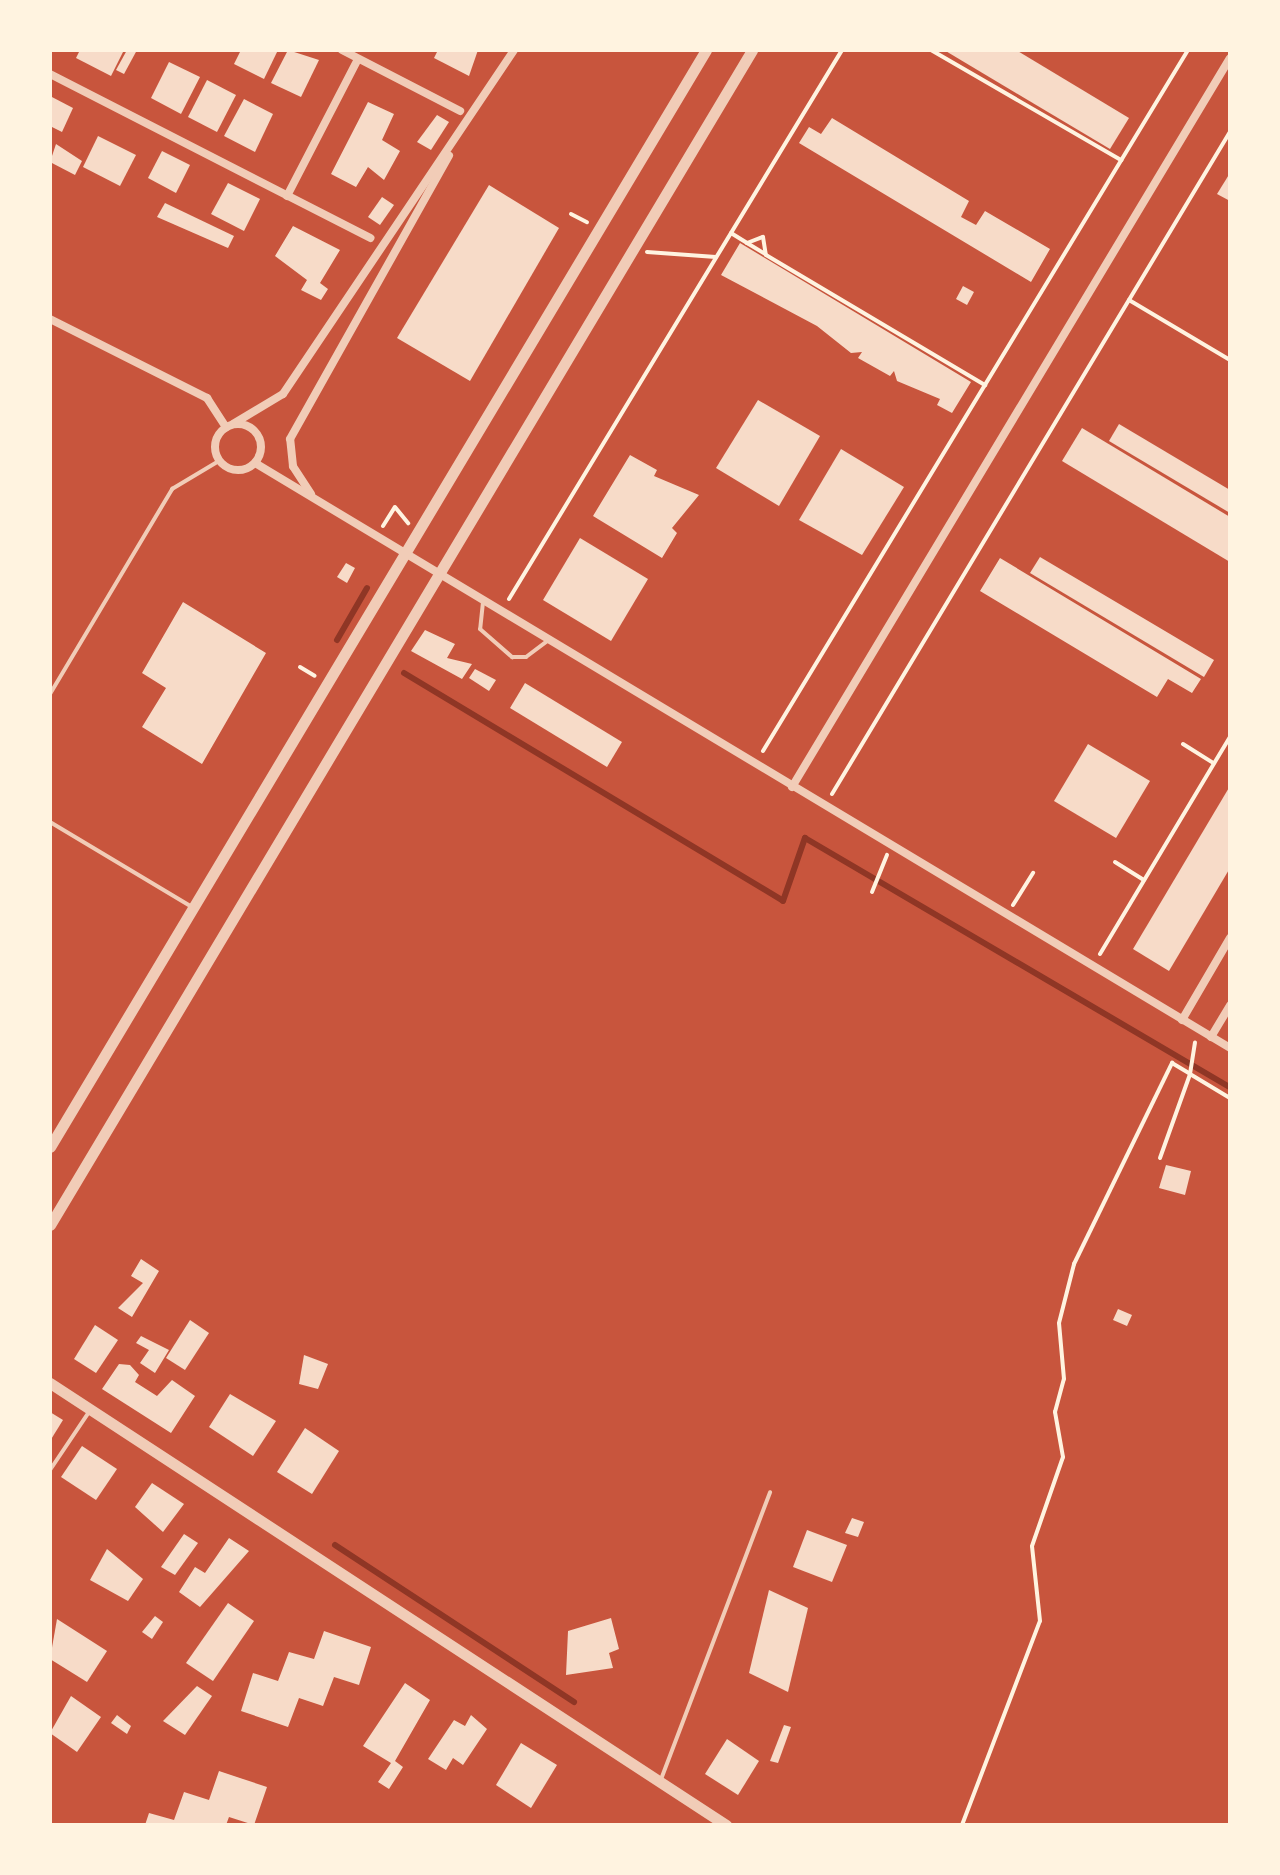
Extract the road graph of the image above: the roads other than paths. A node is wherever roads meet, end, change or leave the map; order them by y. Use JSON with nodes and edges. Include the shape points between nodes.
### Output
{"nodes":[{"id":1,"x":342,"y":50,"type":"edge"},
{"id":2,"x":514,"y":50,"type":"edge"},
{"id":3,"x":706,"y":50,"type":"edge"},
{"id":4,"x":752,"y":50,"type":"edge"},
{"id":5,"x":1230,"y":58,"type":"edge"},
{"id":6,"x":358,"y":59,"type":"junction"},
{"id":7,"x":50,"y":74,"type":"edge"},
{"id":8,"x":460,"y":111,"type":"dead end"},
{"id":9,"x":471,"y":117,"type":"junction"},
{"id":10,"x":287,"y":196,"type":"junction"},
{"id":11,"x":370,"y":238,"type":"dead end"},
{"id":12,"x":50,"y":319,"type":"edge"},
{"id":13,"x":229,"y":426,"type":"junction"},
{"id":14,"x":219,"y":461,"type":"junction"},
{"id":15,"x":255,"y":463,"type":"junction"},
{"id":16,"x":318,"y":503,"type":"junction"},
{"id":17,"x":405,"y":555,"type":"junction"},
{"id":18,"x":438,"y":576,"type":"junction"},
{"id":19,"x":483,"y":602,"type":"junction"},
{"id":20,"x":547,"y":641,"type":"junction"},
{"id":21,"x":50,"y":694,"type":"edge"},
{"id":22,"x":792,"y":787,"type":"junction"},
{"id":23,"x":50,"y":822,"type":"edge"},
{"id":24,"x":193,"y":908,"type":"junction"},
{"id":25,"x":1230,"y":938,"type":"edge"},
{"id":26,"x":1230,"y":1005,"type":"edge"},
{"id":27,"x":1182,"y":1020,"type":"junction"},
{"id":28,"x":1211,"y":1037,"type":"junction"},
{"id":29,"x":1230,"y":1048,"type":"edge"},
{"id":30,"x":50,"y":1147,"type":"edge"},
{"id":31,"x":50,"y":1225,"type":"edge"},
{"id":32,"x":50,"y":1383,"type":"edge"},
{"id":33,"x":91,"y":1410,"type":"junction"},
{"id":34,"x":50,"y":1470,"type":"edge"},
{"id":35,"x":770,"y":1492,"type":"dead end"},
{"id":36,"x":660,"y":1782,"type":"junction"},
{"id":37,"x":726,"y":1825,"type":"edge"}],
"edges":[{"from":1,"to":6,"type":"street"},
{"from":2,"to":9,"type":"street"},
{"from":3,"to":17,"type":"street"},
{"from":4,"to":18,"type":"street"},
{"from":5,"to":22,"type":"street"},
{"from":6,"to":8,"type":"street"},
{"from":6,"to":10,"type":"street"},
{"from":7,"to":10,"type":"street"},
{"from":9,"to":13,"type":"street","via":[[283,394]]},
{"from":9,"to":16,"type":"street","via":[[290,439],[297,475]]},
{"from":10,"to":11,"type":"street"},
{"from":12,"to":13,"type":"street","via":[[213,401]]},
{"from":13,"to":14,"type":"street","via":[[216,439]]},
{"from":13,"to":15,"type":"street","via":[[257,433]]},
{"from":14,"to":15,"type":"street","via":[[237,470]]},
{"from":14,"to":21,"type":"lane","via":[[172,489]]},
{"from":15,"to":16,"type":"street"},
{"from":16,"to":17,"type":"street"},
{"from":17,"to":18,"type":"street"},
{"from":17,"to":24,"type":"street"},
{"from":18,"to":19,"type":"street"},
{"from":18,"to":31,"type":"street"},
{"from":19,"to":20,"type":"street"},
{"from":19,"to":20,"type":"lane","via":[[480,629],[512,657],[526,657]]},
{"from":20,"to":22,"type":"street"},
{"from":22,"to":27,"type":"street"},
{"from":23,"to":24,"type":"lane"},
{"from":24,"to":30,"type":"street"},
{"from":25,"to":27,"type":"street"},
{"from":26,"to":28,"type":"street"},
{"from":27,"to":28,"type":"street"},
{"from":28,"to":29,"type":"street"},
{"from":32,"to":33,"type":"street"},
{"from":33,"to":34,"type":"lane"},
{"from":33,"to":36,"type":"street"},
{"from":35,"to":36,"type":"lane"},
{"from":36,"to":37,"type":"street"}]}
